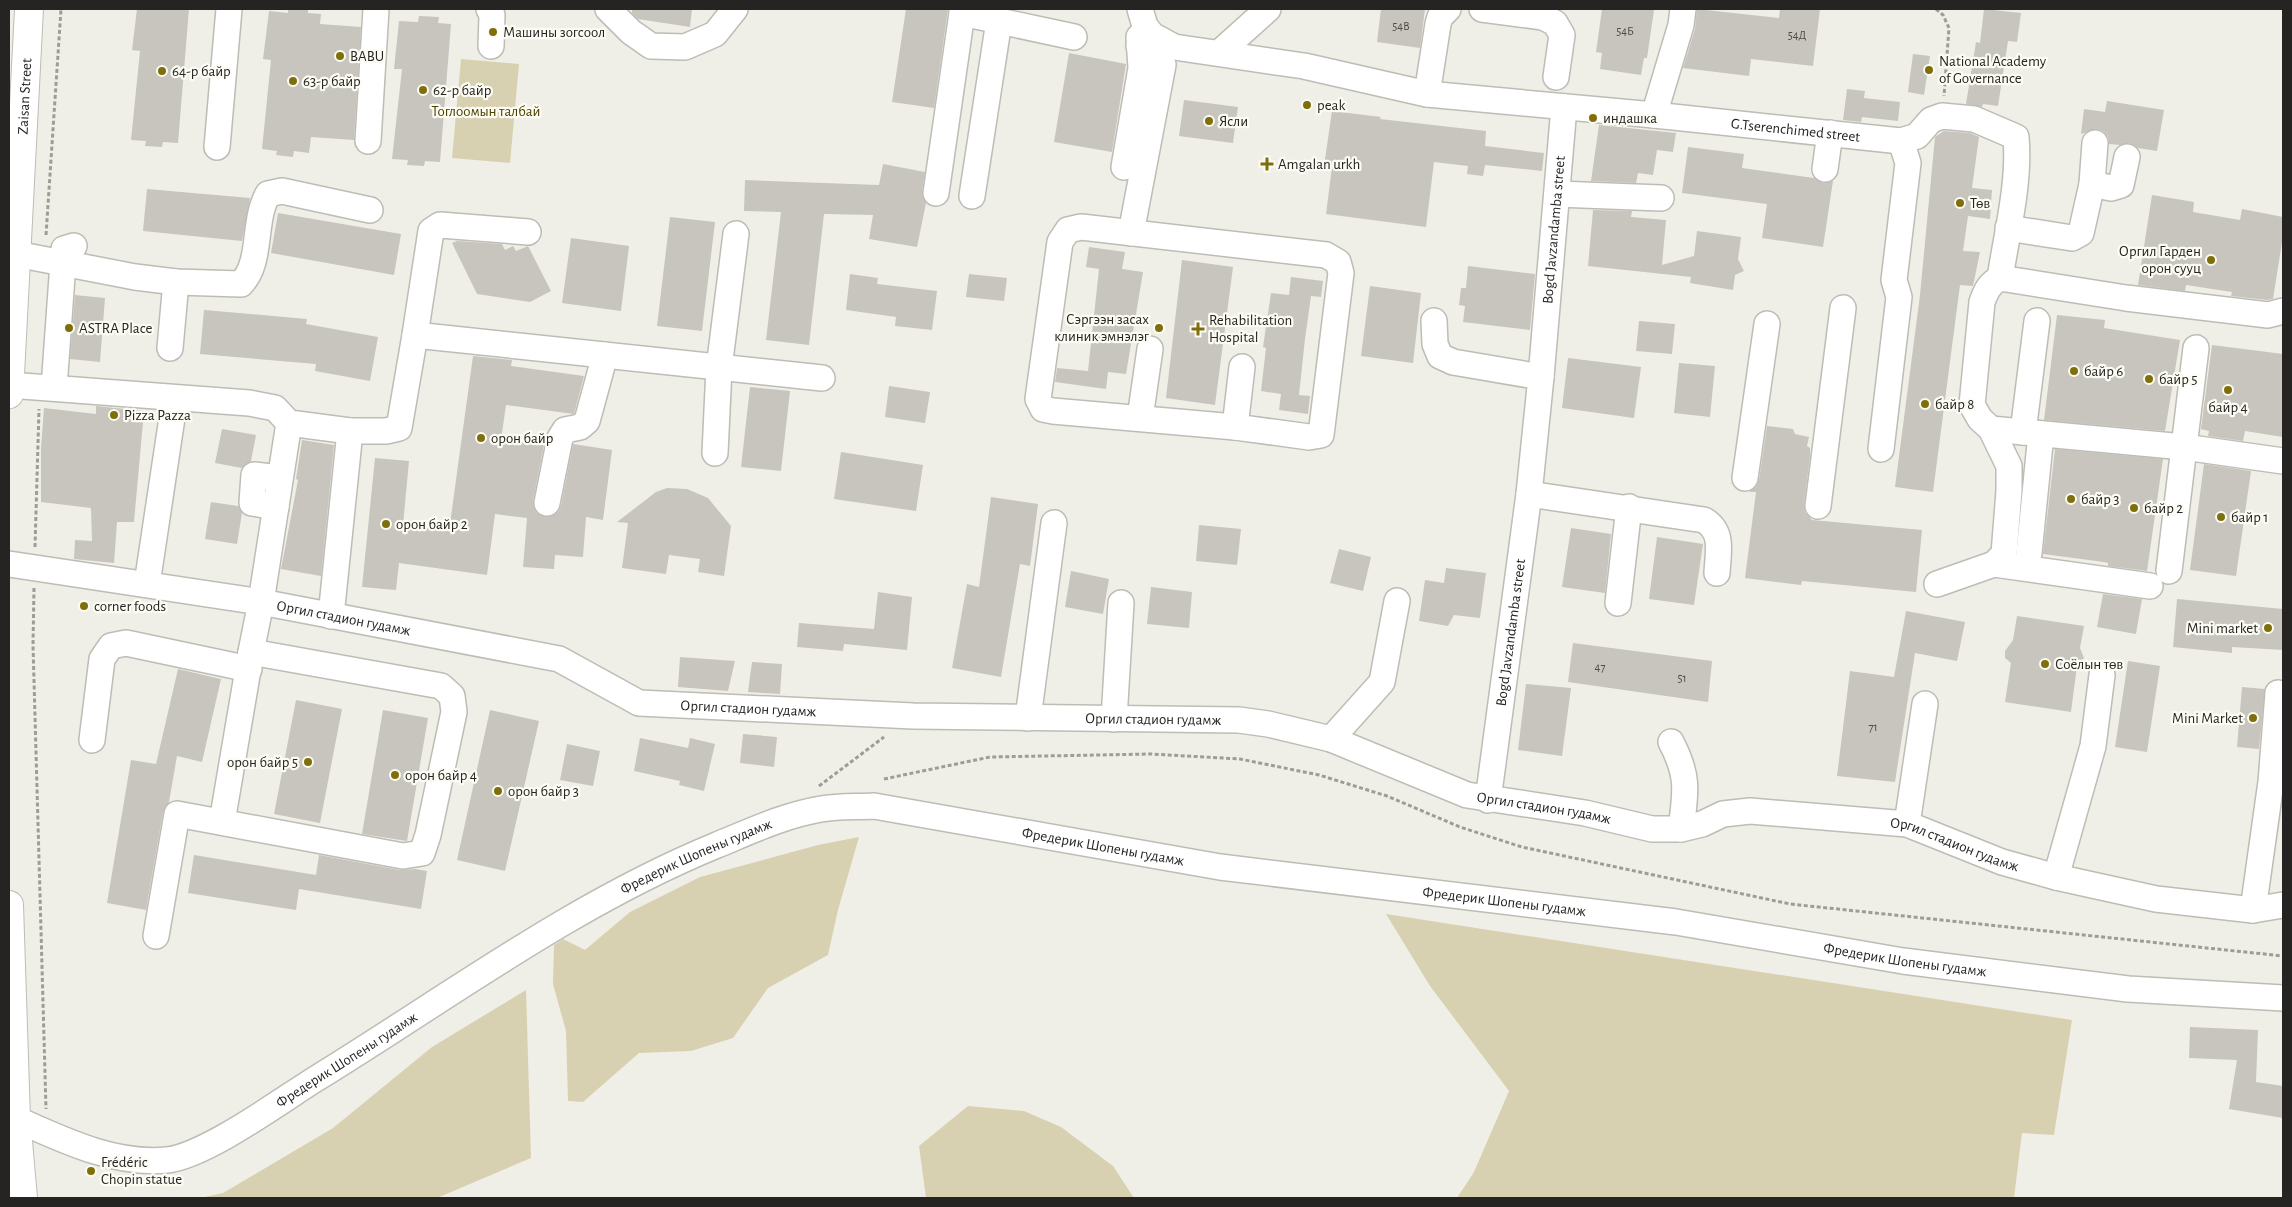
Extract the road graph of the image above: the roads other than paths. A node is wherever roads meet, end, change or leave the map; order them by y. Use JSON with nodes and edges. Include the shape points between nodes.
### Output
{"nodes":[{"id":1,"x":29,"y":9,"type":"edge"},
{"id":2,"x":229,"y":9,"type":"edge"},
{"id":3,"x":376,"y":9,"type":"edge"},
{"id":4,"x":489,"y":9,"type":"edge"},
{"id":5,"x":608,"y":9,"type":"edge"},
{"id":6,"x":735,"y":9,"type":"edge"},
{"id":7,"x":1140,"y":9,"type":"edge"},
{"id":8,"x":1268,"y":9,"type":"edge"},
{"id":9,"x":1448,"y":9,"type":"edge"},
{"id":10,"x":1482,"y":9,"type":"edge"},
{"id":11,"x":1683,"y":9,"type":"edge"},
{"id":12,"x":963,"y":11,"type":"edge"},
{"id":13,"x":999,"y":21,"type":"junction"},
{"id":14,"x":1074,"y":37,"type":"dead end"},
{"id":15,"x":491,"y":46,"type":"dead end"},
{"id":16,"x":1139,"y":46,"type":"junction"},
{"id":17,"x":1219,"y":53,"type":"junction"},
{"id":18,"x":1556,"y":77,"type":"dead end"},
{"id":19,"x":1427,"y":94,"type":"junction"},
{"id":20,"x":1564,"y":107,"type":"junction"},
{"id":21,"x":1654,"y":115,"type":"junction"},
{"id":22,"x":1830,"y":133,"type":"junction"},
{"id":23,"x":368,"y":141,"type":"dead end"},
{"id":24,"x":1901,"y":141,"type":"junction"},
{"id":25,"x":2095,"y":143,"type":"dead end"},
{"id":26,"x":217,"y":147,"type":"dead end"},
{"id":27,"x":2127,"y":158,"type":"dead end"},
{"id":28,"x":1124,"y":167,"type":"dead end"},
{"id":29,"x":1825,"y":169,"type":"dead end"},
{"id":30,"x":2092,"y":184,"type":"junction"},
{"id":31,"x":936,"y":193,"type":"dead end"},
{"id":32,"x":1557,"y":194,"type":"junction"},
{"id":33,"x":972,"y":196,"type":"dead end"},
{"id":34,"x":1661,"y":198,"type":"dead end"},
{"id":35,"x":370,"y":210,"type":"dead end"},
{"id":36,"x":2008,"y":228,"type":"junction"},
{"id":37,"x":528,"y":232,"type":"dead end"},
{"id":38,"x":1132,"y":233,"type":"junction"},
{"id":39,"x":736,"y":234,"type":"dead end"},
{"id":40,"x":16,"y":254,"type":"junction"},
{"id":41,"x":60,"y":255,"type":"junction"},
{"id":42,"x":2000,"y":278,"type":"junction"},
{"id":43,"x":176,"y":282,"type":"junction"},
{"id":44,"x":1843,"y":308,"type":"dead end"},
{"id":45,"x":2283,"y":311,"type":"edge"},
{"id":46,"x":1434,"y":321,"type":"dead end"},
{"id":47,"x":2037,"y":321,"type":"dead end"},
{"id":48,"x":1767,"y":324,"type":"dead end"},
{"id":49,"x":10,"y":328,"type":"edge"},
{"id":50,"x":415,"y":335,"type":"junction"},
{"id":51,"x":170,"y":348,"type":"dead end"},
{"id":52,"x":2196,"y":348,"type":"dead end"},
{"id":53,"x":1150,"y":349,"type":"dead end"},
{"id":54,"x":605,"y":355,"type":"junction"},
{"id":55,"x":1242,"y":367,"type":"dead end"},
{"id":56,"x":719,"y":368,"type":"junction"},
{"id":57,"x":1541,"y":377,"type":"junction"},
{"id":58,"x":822,"y":378,"type":"dead end"},
{"id":59,"x":9,"y":385,"type":"edge"},
{"id":60,"x":47,"y":388,"type":"junction"},
{"id":61,"x":9,"y":394,"type":"edge"},
{"id":62,"x":175,"y":398,"type":"junction"},
{"id":63,"x":1140,"y":418,"type":"junction"},
{"id":64,"x":288,"y":423,"type":"junction"},
{"id":65,"x":1235,"y":427,"type":"junction"},
{"id":66,"x":1991,"y":429,"type":"junction"},
{"id":67,"x":350,"y":431,"type":"junction"},
{"id":68,"x":2032,"y":433,"type":"junction"},
{"id":69,"x":2184,"y":447,"type":"junction"},
{"id":70,"x":1881,"y":449,"type":"dead end"},
{"id":71,"x":715,"y":453,"type":"dead end"},
{"id":72,"x":2283,"y":461,"type":"edge"},
{"id":73,"x":1745,"y":478,"type":"dead end"},
{"id":74,"x":1529,"y":494,"type":"junction"},
{"id":75,"x":547,"y":503,"type":"dead end"},
{"id":76,"x":1818,"y":506,"type":"dead end"},
{"id":77,"x":1630,"y":507,"type":"junction"},
{"id":78,"x":1054,"y":523,"type":"dead end"},
{"id":79,"x":2030,"y":553,"type":"dead end"},
{"id":80,"x":9,"y":564,"type":"edge"},
{"id":81,"x":1994,"y":564,"type":"junction"},
{"id":82,"x":2169,"y":572,"type":"dead end"},
{"id":83,"x":1717,"y":573,"type":"dead end"},
{"id":84,"x":147,"y":584,"type":"junction"},
{"id":85,"x":1937,"y":584,"type":"dead end"},
{"id":86,"x":2150,"y":586,"type":"dead end"},
{"id":87,"x":1398,"y":601,"type":"dead end"},
{"id":88,"x":261,"y":602,"type":"junction"},
{"id":89,"x":1618,"y":602,"type":"dead end"},
{"id":90,"x":1121,"y":603,"type":"dead end"},
{"id":91,"x":331,"y":616,"type":"junction"},
{"id":92,"x":250,"y":661,"type":"junction"},
{"id":93,"x":2102,"y":675,"type":"dead end"},
{"id":94,"x":2278,"y":693,"type":"dead end"},
{"id":95,"x":1925,"y":704,"type":"dead end"},
{"id":96,"x":1028,"y":718,"type":"junction"},
{"id":97,"x":1114,"y":719,"type":"junction"},
{"id":98,"x":1331,"y":739,"type":"junction"},
{"id":99,"x":92,"y":740,"type":"dead end"},
{"id":100,"x":1671,"y":742,"type":"dead end"},
{"id":101,"x":1488,"y":800,"type":"junction"},
{"id":102,"x":222,"y":822,"type":"junction"},
{"id":103,"x":1907,"y":824,"type":"junction"},
{"id":104,"x":1681,"y":829,"type":"junction"},
{"id":105,"x":2056,"y":878,"type":"junction"},
{"id":106,"x":2283,"y":905,"type":"edge"},
{"id":107,"x":9,"y":906,"type":"edge"},
{"id":108,"x":2253,"y":910,"type":"junction"},
{"id":109,"x":156,"y":936,"type":"dead end"},
{"id":110,"x":2283,"y":998,"type":"edge"},
{"id":111,"x":10,"y":1025,"type":"edge"},
{"id":112,"x":27,"y":1124,"type":"junction"},
{"id":113,"x":23,"y":1198,"type":"edge"}],
"edges":[{"from":1,"to":40,"type":"main road","name":"Zaisan Street"},
{"from":2,"to":26,"type":"street"},
{"from":3,"to":23,"type":"street"},
{"from":4,"to":15,"type":"street","via":[[492,15]]},
{"from":5,"to":6,"type":"street","via":[[650,46],[685,47],[715,34]]},
{"from":7,"to":16,"type":"street"},
{"from":7,"to":17,"type":"street","via":[[1145,26],[1161,41],[1174,47]]},
{"from":8,"to":17,"type":"street"},
{"from":9,"to":19,"type":"street","via":[[1438,24]]},
{"from":10,"to":18,"type":"street","via":[[1543,17],[1555,23],[1562,35]]},
{"from":11,"to":21,"type":"street"},
{"from":12,"to":13,"type":"street"},
{"from":12,"to":31,"type":"street"},
{"from":13,"to":14,"type":"street"},
{"from":13,"to":33,"type":"street"},
{"from":16,"to":28,"type":"street","via":[[1141,68]]},
{"from":16,"to":38,"type":"street","via":[[1163,65]]},
{"from":17,"to":19,"type":"street","via":[[1304,66]]},
{"from":19,"to":20,"type":"street"},
{"from":20,"to":21,"type":"street","name":"G.Tserenchimed street"},
{"from":20,"to":32,"type":"street","name":"Bogd Javzandamba street"},
{"from":21,"to":22,"type":"street","name":"G.Tserenchimed street"},
{"from":22,"to":24,"type":"street","name":"G.Tserenchimed street"},
{"from":22,"to":29,"type":"street"},
{"from":24,"to":36,"type":"street","via":[[1917,136],[1931,120],[1942,116],[1974,119],[2016,137],[2016,170]]},
{"from":24,"to":70,"type":"street","via":[[1908,162],[1894,280],[1900,298]]},
{"from":25,"to":30,"type":"street"},
{"from":27,"to":30,"type":"street","via":[[2121,185],[2111,188]]},
{"from":30,"to":36,"type":"street","via":[[2085,220],[2077,236],[2063,237]]},
{"from":32,"to":34,"type":"street"},
{"from":32,"to":57,"type":"street","name":"Bogd Javzandamba street"},
{"from":35,"to":43,"type":"street","via":[[282,191],[268,194],[262,205],[251,274],[242,284]]},
{"from":36,"to":42,"type":"street"},
{"from":37,"to":50,"type":"street","via":[[440,226],[431,231]]},
{"from":38,"to":63,"type":"street","via":[[1081,227],[1068,230],[1060,242],[1038,399],[1042,408],[1053,411]]},
{"from":38,"to":65,"type":"street","via":[[1326,255],[1338,262],[1341,274],[1322,435],[1310,437]]},
{"from":39,"to":56,"type":"street"},
{"from":40,"to":41,"type":"street"},
{"from":40,"to":49,"type":"main road","name":"Zaisan Street"},
{"from":41,"to":43,"type":"street","via":[[135,277]]},
{"from":41,"to":60,"type":"street"},
{"from":42,"to":45,"type":"street","via":[[2126,298],[2268,315]]},
{"from":42,"to":66,"type":"street","via":[[1986,290],[1982,302],[1972,405]]},
{"from":43,"to":51,"type":"street"},
{"from":44,"to":76,"type":"street"},
{"from":46,"to":57,"type":"street","via":[[1435,344],[1440,356],[1453,362]]},
{"from":47,"to":68,"type":"street"},
{"from":48,"to":73,"type":"street"},
{"from":49,"to":59,"type":"main road","name":"Zaisan Street"},
{"from":50,"to":54,"type":"street"},
{"from":50,"to":67,"type":"street","via":[[399,428]]},
{"from":52,"to":69,"type":"street"},
{"from":53,"to":63,"type":"street"},
{"from":54,"to":56,"type":"street"},
{"from":54,"to":75,"type":"street","via":[[587,420],[580,427],[565,430],[560,438]]},
{"from":55,"to":65,"type":"street"},
{"from":56,"to":58,"type":"street"},
{"from":56,"to":71,"type":"street"},
{"from":57,"to":74,"type":"street","name":"Bogd Javzandamba street"},
{"from":59,"to":60,"type":"street"},
{"from":59,"to":61,"type":"main road","name":"Zaisan Street"},
{"from":60,"to":62,"type":"street"},
{"from":62,"to":64,"type":"street","via":[[275,408]]},
{"from":62,"to":84,"type":"street"},
{"from":63,"to":65,"type":"street"},
{"from":64,"to":67,"type":"street"},
{"from":64,"to":88,"type":"street"},
{"from":66,"to":68,"type":"street"},
{"from":66,"to":81,"type":"street","via":[[2009,466],[2004,554]]},
{"from":67,"to":91,"type":"street"},
{"from":68,"to":69,"type":"street"},
{"from":68,"to":79,"type":"street"},
{"from":69,"to":72,"type":"street"},
{"from":69,"to":82,"type":"street"},
{"from":74,"to":77,"type":"street"},
{"from":74,"to":101,"type":"street","name":"Bogd Javzandamba street"},
{"from":77,"to":83,"type":"street","via":[[1704,520],[1713,525],[1718,535]]},
{"from":77,"to":89,"type":"street"},
{"from":78,"to":96,"type":"street"},
{"from":80,"to":84,"type":"street","name":"Оргил стадион гудамж"},
{"from":81,"to":85,"type":"street"},
{"from":81,"to":86,"type":"street"},
{"from":84,"to":88,"type":"street","name":"Оргил стадион гудамж"},
{"from":87,"to":98,"type":"street","via":[[1382,682]]},
{"from":88,"to":91,"type":"street","name":"Оргил стадион гудамж"},
{"from":88,"to":92,"type":"street"},
{"from":90,"to":97,"type":"street"},
{"from":91,"to":96,"type":"street","name":"Оргил стадион гудамж","via":[[559,660],[638,703]]},
{"from":92,"to":99,"type":"street","via":[[126,644],[111,646],[102,659]]},
{"from":92,"to":102,"type":"street"},
{"from":92,"to":102,"type":"street","via":[[441,686],[452,696],[454,712],[422,853],[404,856]]},
{"from":93,"to":105,"type":"street","via":[[2093,746]]},
{"from":94,"to":108,"type":"street","via":[[2271,782]]},
{"from":95,"to":103,"type":"street"},
{"from":96,"to":97,"type":"street","name":"Оргил стадион гудамж"},
{"from":97,"to":98,"type":"street","name":"Оргил стадион гудамж","via":[[1239,720]]},
{"from":98,"to":101,"type":"street","name":"Оргил стадион гудамж","via":[[1467,795]]},
{"from":100,"to":104,"type":"street","via":[[1683,765],[1686,795]]},
{"from":101,"to":104,"type":"street","name":"Оргил стадион гудамж","via":[[1585,812],[1652,829]]},
{"from":102,"to":109,"type":"street","via":[[178,814]]},
{"from":103,"to":104,"type":"street","name":"Оргил стадион гудамж","via":[[1743,811],[1723,814]]},
{"from":103,"to":105,"type":"street","name":"Оргил стадион гудамж","via":[[2002,862]]},
{"from":105,"to":108,"type":"street","name":"Оргил стадион гудамж","via":[[2156,899]]},
{"from":106,"to":108,"type":"street","name":"Оргил стадион гудамж"},
{"from":107,"to":111,"type":"main road"},
{"from":110,"to":112,"type":"street","name":"Фредерик Шопены гудамж","via":[[2128,989],[1903,961],[1676,922],[1220,867],[866,806],[822,809],[768,823],[676,862],[559,926],[208,1146],[170,1160],[130,1161],[88,1149]]},
{"from":111,"to":112,"type":"main road"},
{"from":112,"to":113,"type":"main road"}]}
